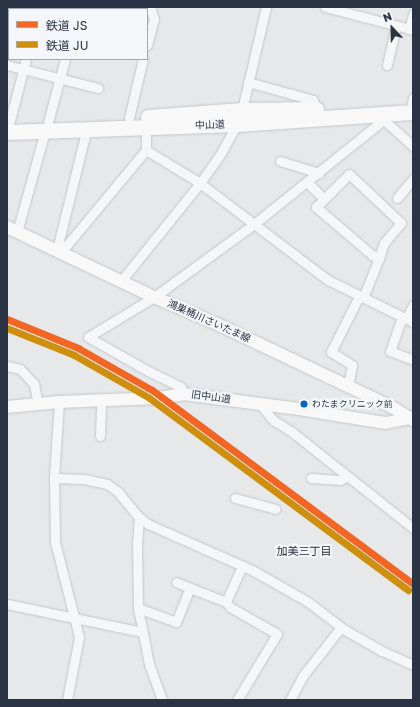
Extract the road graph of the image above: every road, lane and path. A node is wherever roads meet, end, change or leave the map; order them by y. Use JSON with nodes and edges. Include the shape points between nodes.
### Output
{"nodes":[{"id":1,"x":150,"y":7,"type":"edge"},
{"id":2,"x":266,"y":7,"type":"edge"},
{"id":3,"x":325,"y":7,"type":"edge"},
{"id":4,"x":413,"y":14,"type":"edge"},
{"id":5,"x":396,"y":26,"type":"junction"},
{"id":6,"x":411,"y":30,"type":"edge"},
{"id":7,"x":148,"y":41,"type":"edge"},
{"id":8,"x":26,"y":60,"type":"edge"},
{"id":9,"x":65,"y":60,"type":"edge"},
{"id":10,"x":143,"y":60,"type":"edge"},
{"id":11,"x":387,"y":65,"type":"dead end"},
{"id":12,"x":7,"y":66,"type":"edge"},
{"id":13,"x":23,"y":70,"type":"junction"},
{"id":14,"x":60,"y":79,"type":"junction"},
{"id":15,"x":248,"y":82,"type":"junction"},
{"id":16,"x":98,"y":88,"type":"dead end"},
{"id":17,"x":413,"y":104,"type":"edge"},
{"id":18,"x":315,"y":109,"type":"junction"},
{"id":19,"x":240,"y":117,"type":"junction"},
{"id":20,"x":389,"y":117,"type":"junction"},
{"id":21,"x":129,"y":118,"type":"junction"},
{"id":22,"x":8,"y":122,"type":"edge"},
{"id":23,"x":146,"y":126,"type":"junction"},
{"id":24,"x":46,"y":127,"type":"junction"},
{"id":25,"x":87,"y":128,"type":"junction"},
{"id":26,"x":413,"y":146,"type":"edge"},
{"id":27,"x":146,"y":150,"type":"junction"},
{"id":28,"x":280,"y":161,"type":"dead end"},
{"id":29,"x":319,"y":172,"type":"junction"},
{"id":30,"x":413,"y":179,"type":"edge"},
{"id":31,"x":307,"y":182,"type":"junction"},
{"id":32,"x":200,"y":183,"type":"junction"},
{"id":33,"x":397,"y":198,"type":"dead end"},
{"id":34,"x":324,"y":199,"type":"junction"},
{"id":35,"x":254,"y":224,"type":"junction"},
{"id":36,"x":12,"y":229,"type":"edge"},
{"id":37,"x":57,"y":249,"type":"junction"},
{"id":38,"x":379,"y":258,"type":"junction"},
{"id":39,"x":121,"y":281,"type":"junction"},
{"id":40,"x":154,"y":297,"type":"junction"},
{"id":41,"x":361,"y":297,"type":"junction"},
{"id":42,"x":413,"y":305,"type":"edge"},
{"id":43,"x":407,"y":319,"type":"edge"},
{"id":44,"x":413,"y":360,"type":"edge"},
{"id":45,"x":7,"y":366,"type":"edge"},
{"id":46,"x":348,"y":386,"type":"junction"},
{"id":47,"x":183,"y":394,"type":"junction"},
{"id":48,"x":101,"y":400,"type":"junction"},
{"id":49,"x":59,"y":402,"type":"junction"},
{"id":50,"x":38,"y":404,"type":"junction"},
{"id":51,"x":260,"y":404,"type":"junction"},
{"id":52,"x":7,"y":407,"type":"edge"},
{"id":53,"x":411,"y":419,"type":"edge"},
{"id":54,"x":100,"y":436,"type":"dead end"},
{"id":55,"x":347,"y":476,"type":"junction"},
{"id":56,"x":54,"y":478,"type":"junction"},
{"id":57,"x":311,"y":478,"type":"dead end"},
{"id":58,"x":235,"y":498,"type":"dead end"},
{"id":59,"x":276,"y":509,"type":"dead end"},
{"id":60,"x":139,"y":517,"type":"junction"},
{"id":61,"x":413,"y":528,"type":"edge"},
{"id":62,"x":242,"y":566,"type":"junction"},
{"id":63,"x":176,"y":582,"type":"dead end"},
{"id":64,"x":190,"y":588,"type":"junction"},
{"id":65,"x":226,"y":602,"type":"junction"},
{"id":66,"x":7,"y":604,"type":"edge"},
{"id":67,"x":138,"y":608,"type":"junction"},
{"id":68,"x":73,"y":617,"type":"junction"},
{"id":69,"x":341,"y":627,"type":"junction"},
{"id":70,"x":142,"y":632,"type":"junction"},
{"id":71,"x":413,"y":665,"type":"edge"},
{"id":72,"x":67,"y":700,"type":"edge"},
{"id":73,"x":162,"y":700,"type":"edge"},
{"id":74,"x":237,"y":700,"type":"edge"},
{"id":75,"x":290,"y":700,"type":"edge"}],
"edges":[{"from":1,"to":7,"type":"street","via":[[154,19]]},
{"from":2,"to":15,"type":"street"},
{"from":3,"to":5,"type":"street"},
{"from":4,"to":6,"type":"street"},
{"from":5,"to":6,"type":"street"},
{"from":5,"to":11,"type":"street"},
{"from":8,"to":13,"type":"street"},
{"from":9,"to":14,"type":"street"},
{"from":10,"to":21,"type":"street"},
{"from":12,"to":13,"type":"street"},
{"from":13,"to":14,"type":"street"},
{"from":13,"to":22,"type":"street"},
{"from":14,"to":16,"type":"street"},
{"from":14,"to":24,"type":"street"},
{"from":15,"to":18,"type":"street","via":[[313,100]]},
{"from":15,"to":19,"type":"street"},
{"from":17,"to":18,"type":"highway","name":"中山道"},
{"from":17,"to":20,"type":"highway","name":"中山道"},
{"from":18,"to":19,"type":"highway","name":"中山道"},
{"from":19,"to":20,"type":"highway","name":"中山道"},
{"from":19,"to":21,"type":"highway","name":"中山道"},
{"from":19,"to":23,"type":"highway","name":"中山道"},
{"from":19,"to":32,"type":"street","via":[[222,151]]},
{"from":20,"to":26,"type":"street"},
{"from":20,"to":29,"type":"street"},
{"from":21,"to":24,"type":"highway","name":"中山道"},
{"from":22,"to":24,"type":"highway","name":"中山道"},
{"from":23,"to":25,"type":"highway","name":"中山道"},
{"from":23,"to":27,"type":"street"},
{"from":24,"to":25,"type":"highway","name":"中山道"},
{"from":24,"to":36,"type":"street"},
{"from":25,"to":37,"type":"street"},
{"from":27,"to":32,"type":"street"},
{"from":27,"to":37,"type":"street","via":[[67,245]]},
{"from":28,"to":29,"type":"street"},
{"from":29,"to":31,"type":"street"},
{"from":30,"to":33,"type":"street"},
{"from":31,"to":34,"type":"street"},
{"from":31,"to":35,"type":"street"},
{"from":32,"to":35,"type":"street"},
{"from":32,"to":39,"type":"street"},
{"from":34,"to":38,"type":"street","via":[[316,207],[372,255]]},
{"from":34,"to":38,"type":"street","via":[[349,174],[401,223],[384,243]]},
{"from":35,"to":40,"type":"street"},
{"from":35,"to":41,"type":"street","via":[[328,280]]},
{"from":36,"to":37,"type":"main road","name":"鴻巣桶川さいたま線"},
{"from":37,"to":39,"type":"main road","name":"鴻巣桶川さいたま線"},
{"from":38,"to":41,"type":"street"},
{"from":39,"to":40,"type":"main road","name":"鴻巣桶川さいたま線"},
{"from":40,"to":46,"type":"main road","name":"鴻巣桶川さいたま線"},
{"from":40,"to":47,"type":"street","via":[[88,337],[181,387]]},
{"from":41,"to":43,"type":"street"},
{"from":41,"to":46,"type":"street","via":[[331,352],[352,365]]},
{"from":42,"to":43,"type":"street"},
{"from":43,"to":44,"type":"street","via":[[390,351]]},
{"from":45,"to":50,"type":"street","via":[[20,369],[34,384]]},
{"from":46,"to":53,"type":"main road","name":"鴻巣桶川さいたま線"},
{"from":47,"to":48,"type":"main road","name":"旧中山道","via":[[159,398]]},
{"from":47,"to":51,"type":"main road","name":"旧中山道"},
{"from":48,"to":49,"type":"main road","name":"旧中山道"},
{"from":48,"to":54,"type":"street"},
{"from":49,"to":50,"type":"main road","name":"旧中山道"},
{"from":49,"to":56,"type":"street"},
{"from":50,"to":52,"type":"main road","name":"旧中山道"},
{"from":51,"to":53,"type":"main road","name":"旧中山道","via":[[386,423]]},
{"from":51,"to":55,"type":"street","via":[[273,420]]},
{"from":55,"to":57,"type":"street","via":[[340,480]]},
{"from":55,"to":61,"type":"street"},
{"from":56,"to":60,"type":"street","via":[[84,479],[107,484],[117,491]]},
{"from":56,"to":68,"type":"street","via":[[55,542]]},
{"from":58,"to":59,"type":"street"},
{"from":60,"to":62,"type":"street","via":[[148,524]]},
{"from":60,"to":67,"type":"street"},
{"from":62,"to":65,"type":"street"},
{"from":62,"to":69,"type":"street","via":[[308,602]]},
{"from":63,"to":64,"type":"street"},
{"from":64,"to":65,"type":"street"},
{"from":64,"to":67,"type":"street","via":[[176,622]]},
{"from":65,"to":74,"type":"street","via":[[230,607],[277,634]]},
{"from":66,"to":68,"type":"street"},
{"from":67,"to":70,"type":"street"},
{"from":68,"to":70,"type":"street"},
{"from":68,"to":72,"type":"street","via":[[79,637]]},
{"from":69,"to":71,"type":"street","via":[[382,651]]},
{"from":69,"to":75,"type":"street","via":[[302,677]]},
{"from":70,"to":73,"type":"street","via":[[149,664]]}]}
